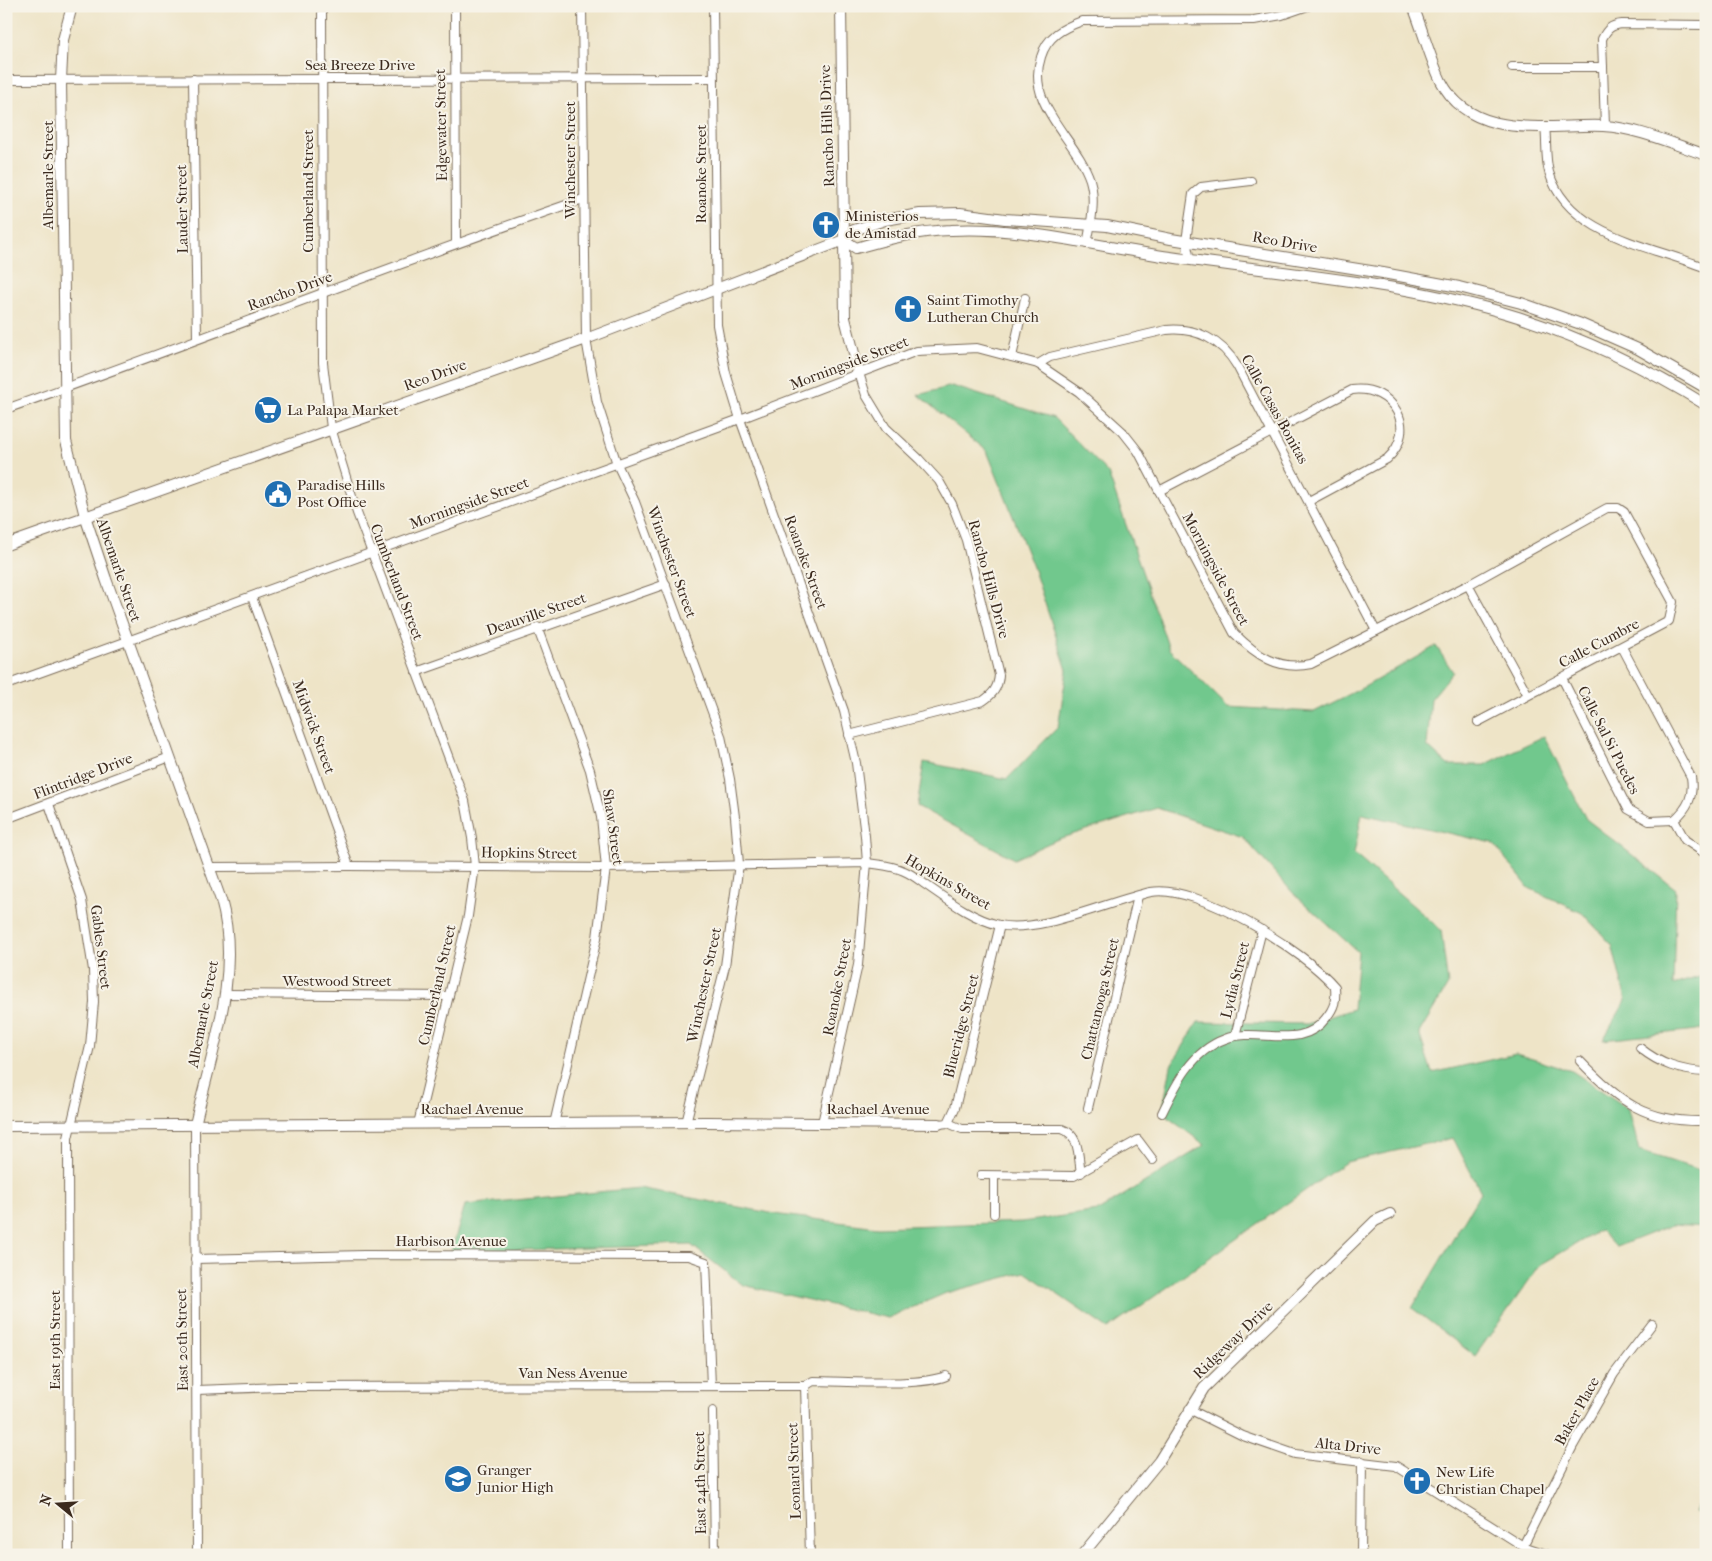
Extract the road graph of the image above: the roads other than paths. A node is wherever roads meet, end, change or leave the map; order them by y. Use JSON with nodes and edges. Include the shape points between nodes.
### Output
{"nodes":[{"id":1,"x":72,"y":6,"type":"edge"},
{"id":2,"x":322,"y":6,"type":"edge"},
{"id":3,"x":455,"y":6,"type":"edge"},
{"id":4,"x":582,"y":6,"type":"edge"},
{"id":5,"x":712,"y":6,"type":"edge"},
{"id":6,"x":841,"y":6,"type":"edge"},
{"id":7,"x":1308,"y":6,"type":"edge"},
{"id":8,"x":1414,"y":6,"type":"edge"},
{"id":9,"x":1706,"y":24,"type":"edge"},
{"id":10,"x":1512,"y":67,"type":"dead end"},
{"id":11,"x":1603,"y":67,"type":"junction"},
{"id":12,"x":454,"y":78,"type":"junction"},
{"id":13,"x":713,"y":78,"type":"junction"},
{"id":14,"x":193,"y":79,"type":"junction"},
{"id":15,"x":322,"y":79,"type":"junction"},
{"id":16,"x":583,"y":79,"type":"junction"},
{"id":17,"x":6,"y":80,"type":"edge"},
{"id":18,"x":62,"y":80,"type":"junction"},
{"id":19,"x":1545,"y":126,"type":"junction"},
{"id":20,"x":1605,"y":126,"type":"junction"},
{"id":21,"x":1706,"y":155,"type":"edge"},
{"id":22,"x":1251,"y":181,"type":"dead end"},
{"id":23,"x":583,"y":199,"type":"junction"},
{"id":24,"x":1090,"y":225,"type":"junction"},
{"id":25,"x":844,"y":240,"type":"junction"},
{"id":26,"x":1186,"y":241,"type":"junction"},
{"id":27,"x":456,"y":243,"type":"junction"},
{"id":28,"x":1087,"y":244,"type":"junction"},
{"id":29,"x":1190,"y":260,"type":"junction"},
{"id":30,"x":1706,"y":268,"type":"edge"},
{"id":31,"x":716,"y":289,"type":"junction"},
{"id":32,"x":322,"y":295,"type":"junction"},
{"id":33,"x":1026,"y":298,"type":"dead end"},
{"id":34,"x":197,"y":338,"type":"junction"},
{"id":35,"x":586,"y":339,"type":"junction"},
{"id":36,"x":1012,"y":357,"type":"junction"},
{"id":37,"x":1038,"y":364,"type":"junction"},
{"id":38,"x":859,"y":373,"type":"junction"},
{"id":39,"x":64,"y":388,"type":"junction"},
{"id":40,"x":1706,"y":388,"type":"edge"},
{"id":41,"x":1706,"y":405,"type":"edge"},
{"id":42,"x":6,"y":409,"type":"edge"},
{"id":43,"x":740,"y":419,"type":"junction"},
{"id":44,"x":331,"y":428,"type":"junction"},
{"id":45,"x":1272,"y":431,"type":"junction"},
{"id":46,"x":616,"y":464,"type":"junction"},
{"id":47,"x":1159,"y":491,"type":"junction"},
{"id":48,"x":1309,"y":502,"type":"junction"},
{"id":49,"x":85,"y":516,"type":"junction"},
{"id":50,"x":6,"y":545,"type":"edge"},
{"id":51,"x":372,"y":553,"type":"junction"},
{"id":52,"x":1649,"y":557,"type":"joint"},
{"id":53,"x":666,"y":584,"type":"junction"},
{"id":54,"x":1468,"y":585,"type":"junction"},
{"id":55,"x":252,"y":597,"type":"junction"},
{"id":56,"x":537,"y":628,"type":"junction"},
{"id":57,"x":1376,"y":631,"type":"junction"},
{"id":58,"x":128,"y":640,"type":"junction"},
{"id":59,"x":1622,"y":647,"type":"junction"},
{"id":60,"x":416,"y":672,"type":"junction"},
{"id":61,"x":1562,"y":678,"type":"junction"},
{"id":62,"x":6,"y":685,"type":"edge"},
{"id":63,"x":1528,"y":695,"type":"junction"},
{"id":64,"x":1478,"y":722,"type":"dead end"},
{"id":65,"x":849,"y":735,"type":"junction"},
{"id":66,"x":170,"y":757,"type":"junction"},
{"id":67,"x":49,"y":804,"type":"junction"},
{"id":68,"x":6,"y":820,"type":"edge"},
{"id":69,"x":1674,"y":820,"type":"junction"},
{"id":70,"x":1706,"y":854,"type":"edge"},
{"id":71,"x":867,"y":863,"type":"junction"},
{"id":72,"x":739,"y":864,"type":"junction"},
{"id":73,"x":349,"y":866,"type":"junction"},
{"id":74,"x":475,"y":866,"type":"junction"},
{"id":75,"x":210,"y":867,"type":"junction"},
{"id":76,"x":606,"y":868,"type":"junction"},
{"id":77,"x":1138,"y":896,"type":"junction"},
{"id":78,"x":1000,"y":925,"type":"junction"},
{"id":79,"x":1262,"y":930,"type":"junction"},
{"id":80,"x":225,"y":994,"type":"junction"},
{"id":81,"x":449,"y":996,"type":"junction"},
{"id":82,"x":1236,"y":1036,"type":"junction"},
{"id":83,"x":1640,"y":1048,"type":"dead end"},
{"id":84,"x":1580,"y":1061,"type":"dead end"},
{"id":85,"x":1706,"y":1072,"type":"edge"},
{"id":86,"x":1088,"y":1108,"type":"dead end"},
{"id":87,"x":1162,"y":1114,"type":"dead end"},
{"id":88,"x":1706,"y":1121,"type":"edge"},
{"id":89,"x":686,"y":1123,"type":"junction"},
{"id":90,"x":822,"y":1123,"type":"junction"},
{"id":91,"x":943,"y":1123,"type":"junction"},
{"id":92,"x":418,"y":1124,"type":"junction"},
{"id":93,"x":554,"y":1124,"type":"junction"},
{"id":94,"x":195,"y":1125,"type":"junction"},
{"id":95,"x":6,"y":1126,"type":"edge"},
{"id":96,"x":71,"y":1126,"type":"junction"},
{"id":97,"x":1153,"y":1160,"type":"dead end"},
{"id":98,"x":1081,"y":1173,"type":"junction"},
{"id":99,"x":982,"y":1175,"type":"dead end"},
{"id":100,"x":994,"y":1176,"type":"junction"},
{"id":101,"x":994,"y":1214,"type":"dead end"},
{"id":102,"x":1390,"y":1214,"type":"dead end"},
{"id":103,"x":195,"y":1259,"type":"junction"},
{"id":104,"x":1652,"y":1324,"type":"dead end"},
{"id":105,"x":946,"y":1376,"type":"dead end"},
{"id":106,"x":711,"y":1386,"type":"junction"},
{"id":107,"x":805,"y":1386,"type":"junction"},
{"id":108,"x":197,"y":1390,"type":"junction"},
{"id":109,"x":1189,"y":1409,"type":"junction"},
{"id":110,"x":713,"y":1411,"type":"dead end"},
{"id":111,"x":1362,"y":1461,"type":"junction"},
{"id":112,"x":1523,"y":1546,"type":"junction"},
{"id":113,"x":69,"y":1555,"type":"edge"},
{"id":114,"x":197,"y":1555,"type":"edge"},
{"id":115,"x":715,"y":1555,"type":"edge"},
{"id":116,"x":810,"y":1555,"type":"edge"},
{"id":117,"x":1082,"y":1555,"type":"edge"},
{"id":118,"x":1361,"y":1555,"type":"edge"},
{"id":119,"x":1549,"y":1555,"type":"edge"}],
"edges":[{"from":1,"to":18,"type":"street","name":"Albemarle Street","via":[[63,40]]},
{"from":2,"to":15,"type":"street","name":"Cumberland Street"},
{"from":3,"to":12,"type":"street","name":"Edgewater Street"},
{"from":4,"to":16,"type":"street","name":"Winchester Street"},
{"from":5,"to":13,"type":"street","name":"Roanoke Street"},
{"from":6,"to":25,"type":"street","name":"Rancho Hills Drive"},
{"from":7,"to":24,"type":"street","via":[[1254,20],[1082,21],[1063,28],[1047,43],[1038,67],[1039,90],[1090,182]]},
{"from":8,"to":19,"type":"street","via":[[1441,80],[1458,103],[1493,123]]},
{"from":9,"to":11,"type":"street","via":[[1615,25],[1607,29],[1602,40]]},
{"from":10,"to":11,"type":"street"},
{"from":11,"to":20,"type":"street"},
{"from":12,"to":15,"type":"street","name":"Sea Breeze Drive"},
{"from":12,"to":16,"type":"street","name":"Sea Breeze Drive"},
{"from":12,"to":27,"type":"street","name":"Edgewater Street"},
{"from":13,"to":16,"type":"street","name":"Sea Breeze Drive"},
{"from":13,"to":31,"type":"street","name":"Roanoke Street"},
{"from":14,"to":15,"type":"street","name":"Sea Breeze Drive"},
{"from":14,"to":18,"type":"street","name":"Sea Breeze Drive"},
{"from":14,"to":34,"type":"street","name":"Lauder Street"},
{"from":15,"to":32,"type":"street","name":"Cumberland Street"},
{"from":16,"to":23,"type":"street","name":"Winchester Street"},
{"from":17,"to":18,"type":"street","name":"Sea Breeze Drive"},
{"from":18,"to":39,"type":"street","name":"Albemarle Street"},
{"from":19,"to":20,"type":"street"},
{"from":19,"to":30,"type":"street","via":[[1550,172],[1565,202],[1580,217],[1596,228]]},
{"from":20,"to":21,"type":"street"},
{"from":22,"to":26,"type":"street","via":[[1201,187],[1193,194]]},
{"from":23,"to":27,"type":"street","name":"Rancho Drive"},
{"from":23,"to":35,"type":"street","name":"Winchester Street"},
{"from":24,"to":25,"type":"street","name":"Reo Drive","via":[[960,213],[920,214],[854,230]]},
{"from":24,"to":26,"type":"street","name":"Reo Drive"},
{"from":24,"to":28,"type":"street"},
{"from":25,"to":28,"type":"street","name":"Reo Drive","via":[[856,248],[924,232],[970,229]]},
{"from":25,"to":31,"type":"street","name":"Reo Drive"},
{"from":25,"to":38,"type":"street","name":"Rancho Hills Drive","via":[[845,318]]},
{"from":26,"to":29,"type":"street"},
{"from":26,"to":40,"type":"street","name":"Reo Drive","via":[[1402,276],[1521,303],[1638,349]]},
{"from":27,"to":32,"type":"street","name":"Rancho Drive"},
{"from":28,"to":29,"type":"street","name":"Reo Drive"},
{"from":29,"to":41,"type":"street","name":"Reo Drive","via":[[1388,288],[1517,317],[1632,362]]},
{"from":31,"to":35,"type":"street","name":"Reo Drive"},
{"from":31,"to":43,"type":"street","name":"Roanoke Street","via":[[717,325],[726,373]]},
{"from":32,"to":34,"type":"street","name":"Rancho Drive"},
{"from":32,"to":44,"type":"street","name":"Cumberland Street","via":[[323,363]]},
{"from":33,"to":36,"type":"street"},
{"from":34,"to":39,"type":"street","name":"Rancho Drive"},
{"from":35,"to":44,"type":"street","name":"Reo Drive"},
{"from":35,"to":46,"type":"street","name":"Winchester Street","via":[[597,402]]},
{"from":36,"to":37,"type":"street","name":"Morningside Street"},
{"from":36,"to":38,"type":"street","name":"Morningside Street","via":[[977,348],[925,350]]},
{"from":37,"to":45,"type":"street","name":"Calle Casas Bonitas","via":[[1050,357],[1166,330],[1199,333],[1221,346],[1233,359]]},
{"from":37,"to":47,"type":"street","name":"Morningside Street","via":[[1079,392],[1123,432],[1138,451]]},
{"from":38,"to":43,"type":"street","name":"Morningside Street"},
{"from":38,"to":65,"type":"street","name":"Rancho Hills Drive","via":[[866,395],[886,428],[939,481],[952,504],[966,540],[999,684],[993,694],[977,702]]},
{"from":39,"to":42,"type":"street","name":"Rancho Drive"},
{"from":39,"to":49,"type":"street","name":"Albemarle Street","via":[[66,441]]},
{"from":43,"to":46,"type":"street","name":"Morningside Street"},
{"from":43,"to":65,"type":"street","name":"Roanoke Street","via":[[843,709]]},
{"from":44,"to":49,"type":"street","name":"Reo Drive"},
{"from":44,"to":51,"type":"street","name":"Cumberland Street"},
{"from":45,"to":47,"type":"street"},
{"from":45,"to":48,"type":"street","name":"Calle Casas Bonitas"},
{"from":45,"to":48,"type":"street","via":[[1352,390],[1376,392],[1396,409],[1401,432],[1399,444],[1392,455]]},
{"from":46,"to":51,"type":"street","name":"Morningside Street"},
{"from":46,"to":53,"type":"street","name":"Winchester Street","via":[[635,502]]},
{"from":47,"to":57,"type":"street","name":"Morningside Street","via":[[1234,634],[1252,652],[1270,662],[1303,666]]},
{"from":48,"to":57,"type":"street","name":"Calle Casas Bonitas"},
{"from":49,"to":50,"type":"street","name":"Reo Drive"},
{"from":49,"to":58,"type":"street","name":"Albemarle Street"},
{"from":51,"to":55,"type":"street","name":"Morningside Street"},
{"from":51,"to":60,"type":"street","name":"Cumberland Street"},
{"from":52,"to":54,"type":"street","name":"Morningside Street","via":[[1627,515],[1611,508]]},
{"from":52,"to":59,"type":"street","name":"Calle Cumbre","via":[[1673,602],[1672,615],[1669,621]]},
{"from":53,"to":56,"type":"street","name":"Deauville Street"},
{"from":53,"to":72,"type":"street","name":"Winchester Street","via":[[720,736],[734,803]]},
{"from":54,"to":57,"type":"street","name":"Morningside Street"},
{"from":54,"to":63,"type":"street"},
{"from":55,"to":58,"type":"street","name":"Morningside Street"},
{"from":55,"to":73,"type":"street","name":"Midwick Street"},
{"from":56,"to":60,"type":"street","name":"Deauville Street"},
{"from":56,"to":76,"type":"street","name":"Shaw Street","via":[[590,770]]},
{"from":58,"to":62,"type":"street","name":"Morningside Street"},
{"from":58,"to":66,"type":"street","name":"Albemarle Street"},
{"from":59,"to":61,"type":"street","name":"Calle Cumbre"},
{"from":59,"to":69,"type":"street","via":[[1691,777],[1689,803]]},
{"from":60,"to":74,"type":"street","name":"Cumberland Street","via":[[464,800]]},
{"from":61,"to":63,"type":"street","name":"Calle Cumbre"},
{"from":61,"to":69,"type":"street","name":"Calle Sal Si Puedes","via":[[1628,809],[1649,821]]},
{"from":63,"to":64,"type":"street","name":"Calle Cumbre"},
{"from":65,"to":71,"type":"street","name":"Roanoke Street","via":[[856,763]]},
{"from":66,"to":67,"type":"street","name":"Flintridge Drive"},
{"from":66,"to":75,"type":"street","name":"Albemarle Street"},
{"from":67,"to":68,"type":"street","name":"Flintridge Drive"},
{"from":67,"to":96,"type":"street","name":"Gables Street","via":[[82,900],[93,970],[90,1046]]},
{"from":69,"to":70,"type":"street","via":[[1685,840]]},
{"from":71,"to":72,"type":"street","name":"Hopkins Street"},
{"from":71,"to":78,"type":"street","name":"Hopkins Street","via":[[906,871],[975,916]]},
{"from":71,"to":90,"type":"street","name":"Roanoke Street","via":[[858,964]]},
{"from":72,"to":76,"type":"street","name":"Hopkins Street"},
{"from":72,"to":89,"type":"street","name":"Winchester Street","via":[[725,966]]},
{"from":73,"to":74,"type":"street","name":"Hopkins Street"},
{"from":73,"to":75,"type":"street","name":"Hopkins Street"},
{"from":74,"to":76,"type":"street","name":"Hopkins Street"},
{"from":74,"to":81,"type":"street","name":"Cumberland Street","via":[[468,916]]},
{"from":75,"to":80,"type":"street","name":"Albemarle Street","via":[[229,938]]},
{"from":76,"to":93,"type":"street","name":"Shaw Street","via":[[597,938]]},
{"from":77,"to":78,"type":"street","name":"Hopkins Street","via":[[1052,921],[1020,926]]},
{"from":77,"to":79,"type":"street","name":"Hopkins Street","via":[[1162,892],[1194,896]]},
{"from":77,"to":86,"type":"street","name":"Chattanooga Street"},
{"from":78,"to":91,"type":"street","name":"Blueridge Street","via":[[955,1108]]},
{"from":79,"to":82,"type":"street","name":"Lydia Street"},
{"from":79,"to":82,"type":"street","name":"Hopkins Street","via":[[1330,980],[1336,987],[1336,1002],[1324,1021],[1307,1034],[1293,1037],[1251,1033]]},
{"from":80,"to":81,"type":"street","name":"Westwood Street"},
{"from":80,"to":94,"type":"street","name":"Albemarle Street"},
{"from":81,"to":92,"type":"street","name":"Cumberland Street"},
{"from":82,"to":87,"type":"street","name":"Hopkins Street","via":[[1212,1046],[1196,1059],[1179,1077]]},
{"from":83,"to":85,"type":"street","via":[[1658,1062],[1688,1072]]},
{"from":84,"to":88,"type":"street","via":[[1605,1087],[1639,1110],[1659,1118]]},
{"from":89,"to":90,"type":"street","name":"Rachael Avenue"},
{"from":89,"to":93,"type":"street","name":"Rachael Avenue"},
{"from":90,"to":91,"type":"street","name":"Rachael Avenue"},
{"from":91,"to":98,"type":"street","via":[[962,1130],[1062,1129],[1075,1137]]},
{"from":92,"to":93,"type":"street","name":"Rachael Avenue"},
{"from":92,"to":94,"type":"street","name":"Rachael Avenue"},
{"from":94,"to":96,"type":"street","name":"Rachael Avenue"},
{"from":94,"to":103,"type":"street","name":"East 20th Street"},
{"from":95,"to":96,"type":"street","name":"Rachael Avenue"},
{"from":96,"to":113,"type":"street","name":"East 19th Street","via":[[68,1138]]},
{"from":97,"to":98,"type":"street","via":[[1138,1140]]},
{"from":98,"to":100,"type":"street","via":[[1074,1176]]},
{"from":99,"to":100,"type":"street"},
{"from":100,"to":101,"type":"street"},
{"from":102,"to":109,"type":"street","name":"Ridgeway Drive","via":[[1375,1221],[1312,1281],[1204,1388]]},
{"from":103,"to":106,"type":"street","name":"Harbison Avenue","via":[[364,1255],[689,1256],[706,1262]]},
{"from":103,"to":108,"type":"street","name":"East 20th Street"},
{"from":104,"to":112,"type":"street","name":"Baker Place","via":[[1614,1374],[1573,1446]]},
{"from":105,"to":107,"type":"street","name":"Van Ness Avenue","via":[[908,1381],[813,1381]]},
{"from":106,"to":107,"type":"street","name":"Van Ness Avenue"},
{"from":106,"to":108,"type":"street","name":"Van Ness Avenue"},
{"from":107,"to":116,"type":"street","name":"Leonard Street"},
{"from":108,"to":114,"type":"street","name":"East 20th Street"},
{"from":109,"to":111,"type":"street","name":"Alta Drive","via":[[1236,1433],[1295,1454]]},
{"from":109,"to":117,"type":"street","name":"Ridgeway Drive","via":[[1159,1461]]},
{"from":110,"to":115,"type":"street","name":"East 24th Street"},
{"from":111,"to":112,"type":"street","name":"Alta Drive","via":[[1396,1466]]},
{"from":111,"to":118,"type":"street"},
{"from":112,"to":119,"type":"street","name":"Alta Drive"}]}
